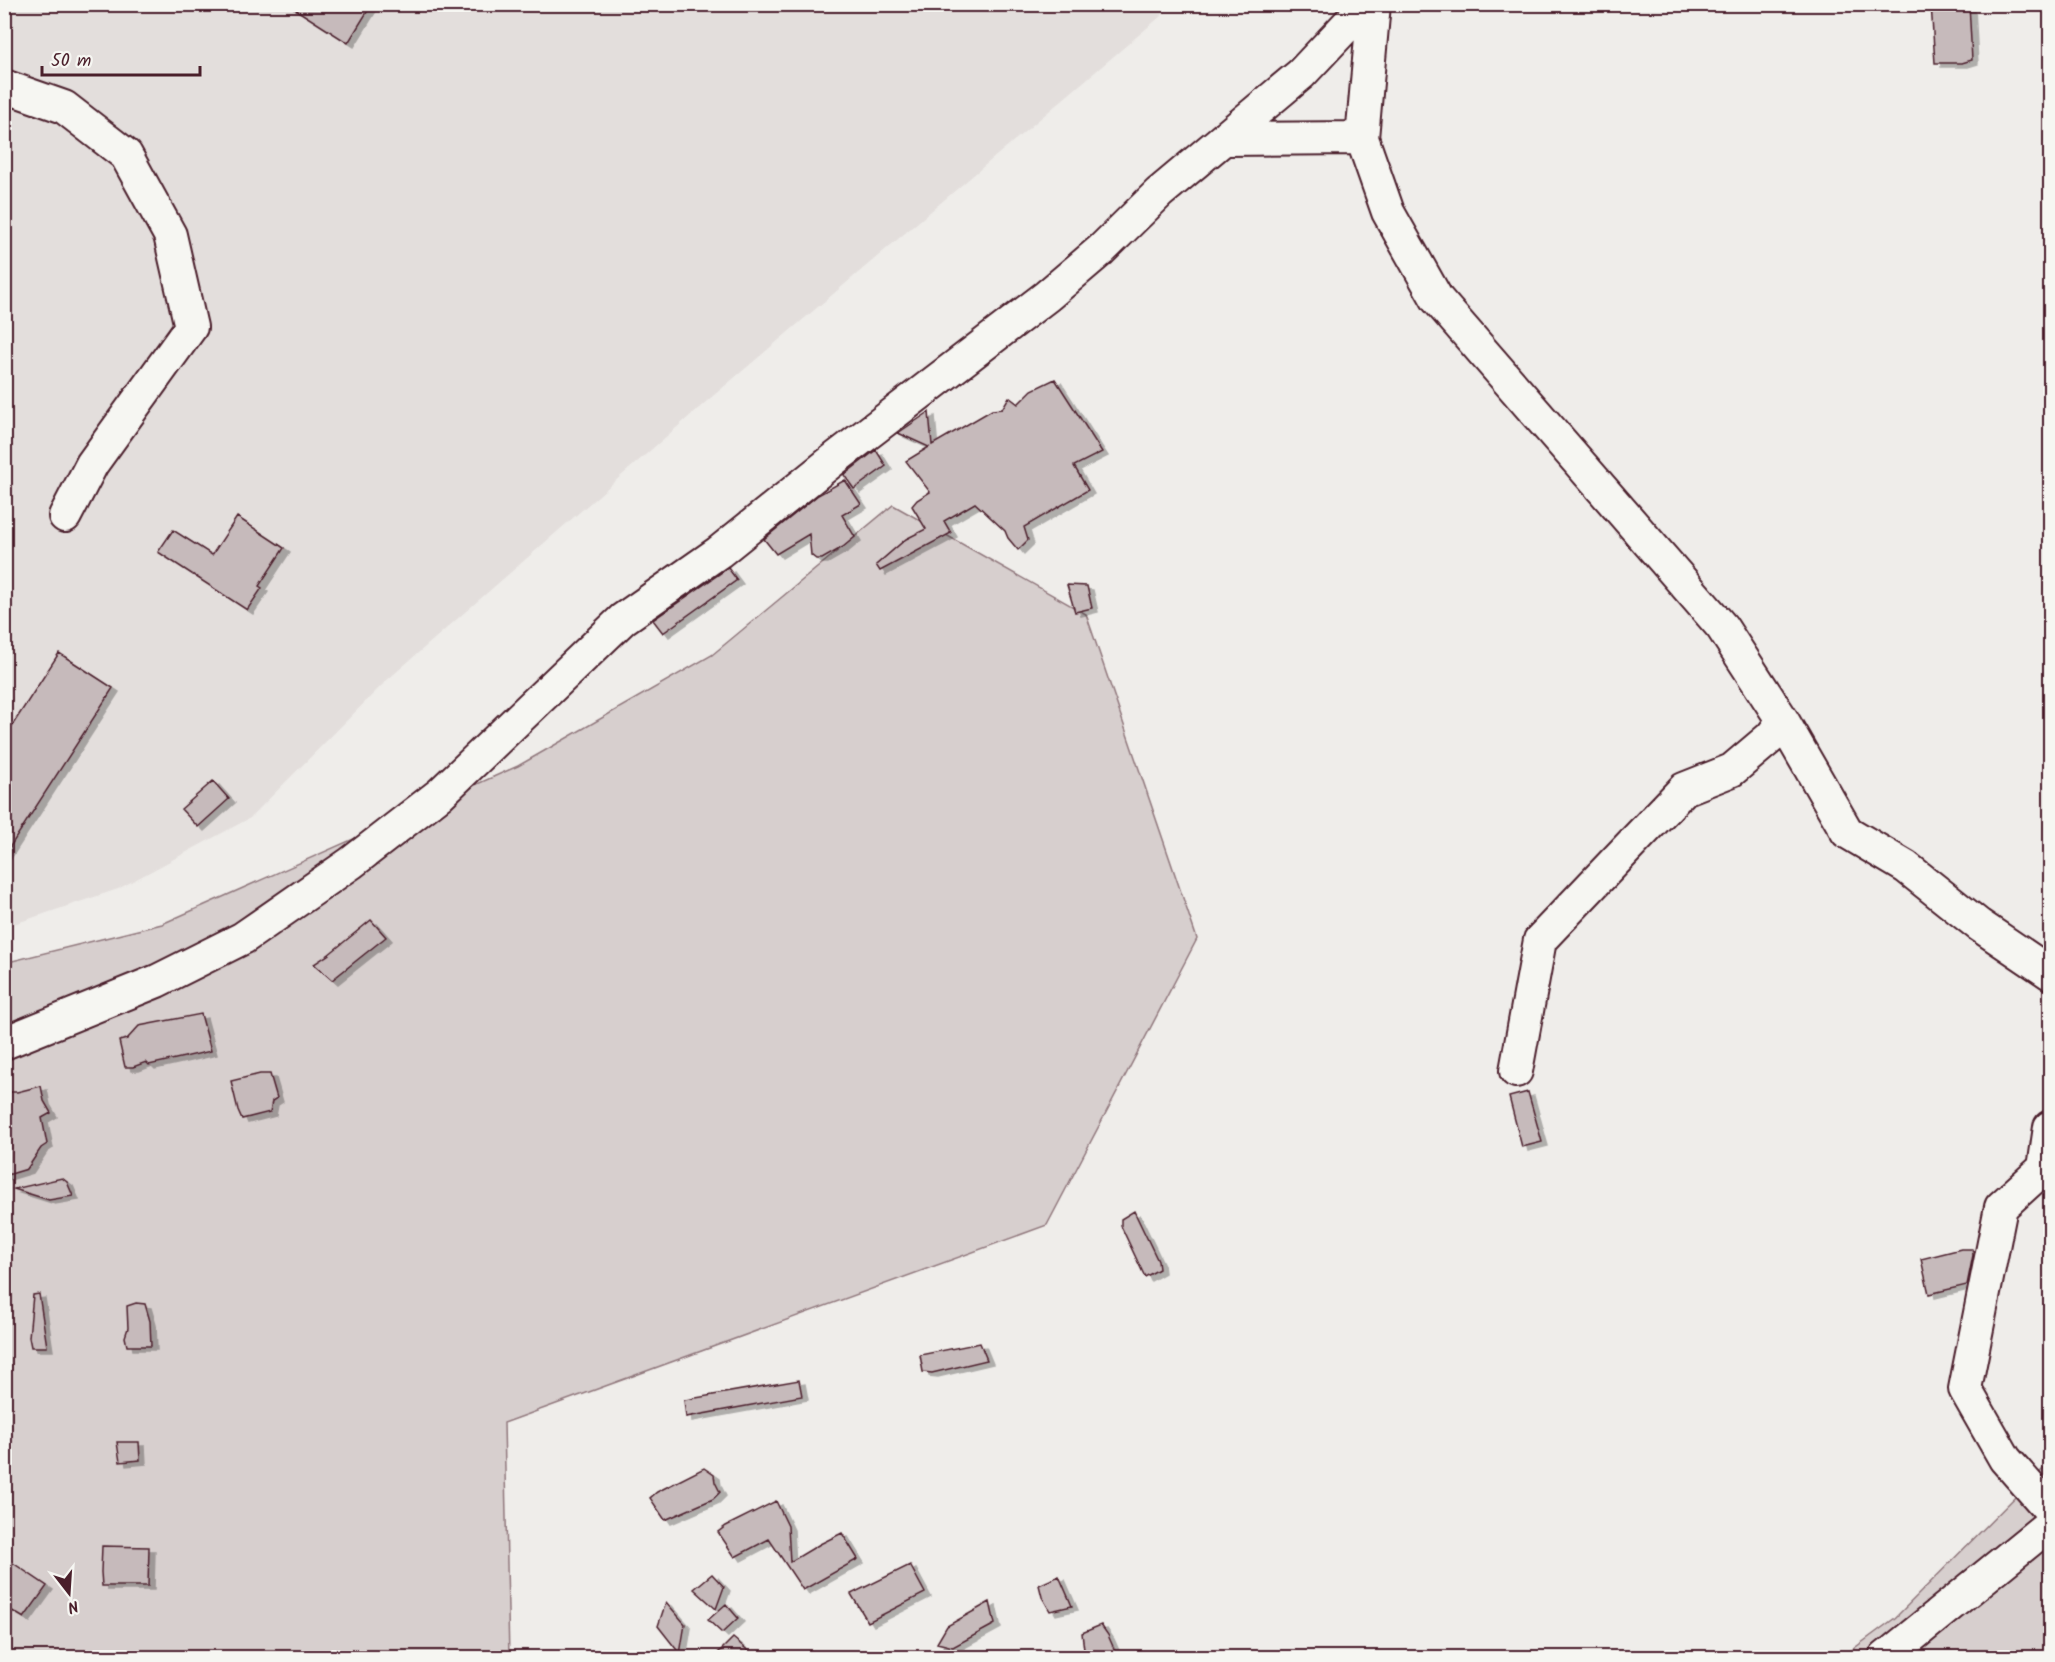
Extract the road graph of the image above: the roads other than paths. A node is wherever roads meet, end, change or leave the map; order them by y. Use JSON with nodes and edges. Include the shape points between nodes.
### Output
{"nodes":[{"id":1,"x":1367,"y":4,"type":"edge"},
{"id":2,"x":1374,"y":4,"type":"edge"},
{"id":3,"x":4,"y":86,"type":"edge"},
{"id":4,"x":1362,"y":138,"type":"junction"},
{"id":5,"x":1225,"y":139,"type":"junction"},
{"id":6,"x":65,"y":516,"type":"dead end"},
{"id":7,"x":1783,"y":721,"type":"junction"},
{"id":8,"x":2050,"y":973,"type":"edge"},
{"id":9,"x":4,"y":1043,"type":"edge"},
{"id":10,"x":1516,"y":1071,"type":"dead end"},
{"id":11,"x":2050,"y":1126,"type":"edge"},
{"id":12,"x":2050,"y":1510,"type":"edge"},
{"id":13,"x":2050,"y":1524,"type":"edge"},
{"id":14,"x":1885,"y":1658,"type":"edge"}],
"edges":[{"from":1,"to":5,"type":"lane","via":[[1301,74]]},
{"from":2,"to":4,"type":"lane"},
{"from":3,"to":6,"type":"lane","via":[[64,107],[126,155],[170,235],[191,327],[92,464]]},
{"from":4,"to":5,"type":"lane"},
{"from":4,"to":7,"type":"lane","via":[[1388,212],[1437,299],[1722,627]]},
{"from":5,"to":9,"type":"lane","via":[[1158,194],[1047,296],[719,552],[623,619],[440,794],[351,863],[243,938],[157,981]]},
{"from":7,"to":8,"type":"lane","via":[[1847,832],[1906,867]]},
{"from":7,"to":10,"type":"lane","via":[[1771,737],[1732,770],[1684,789],[1540,940]]},
{"from":11,"to":12,"type":"lane","via":[[2044,1168],[2001,1208],[1965,1389],[2005,1459]]},
{"from":13,"to":14,"type":"lane"}]}
